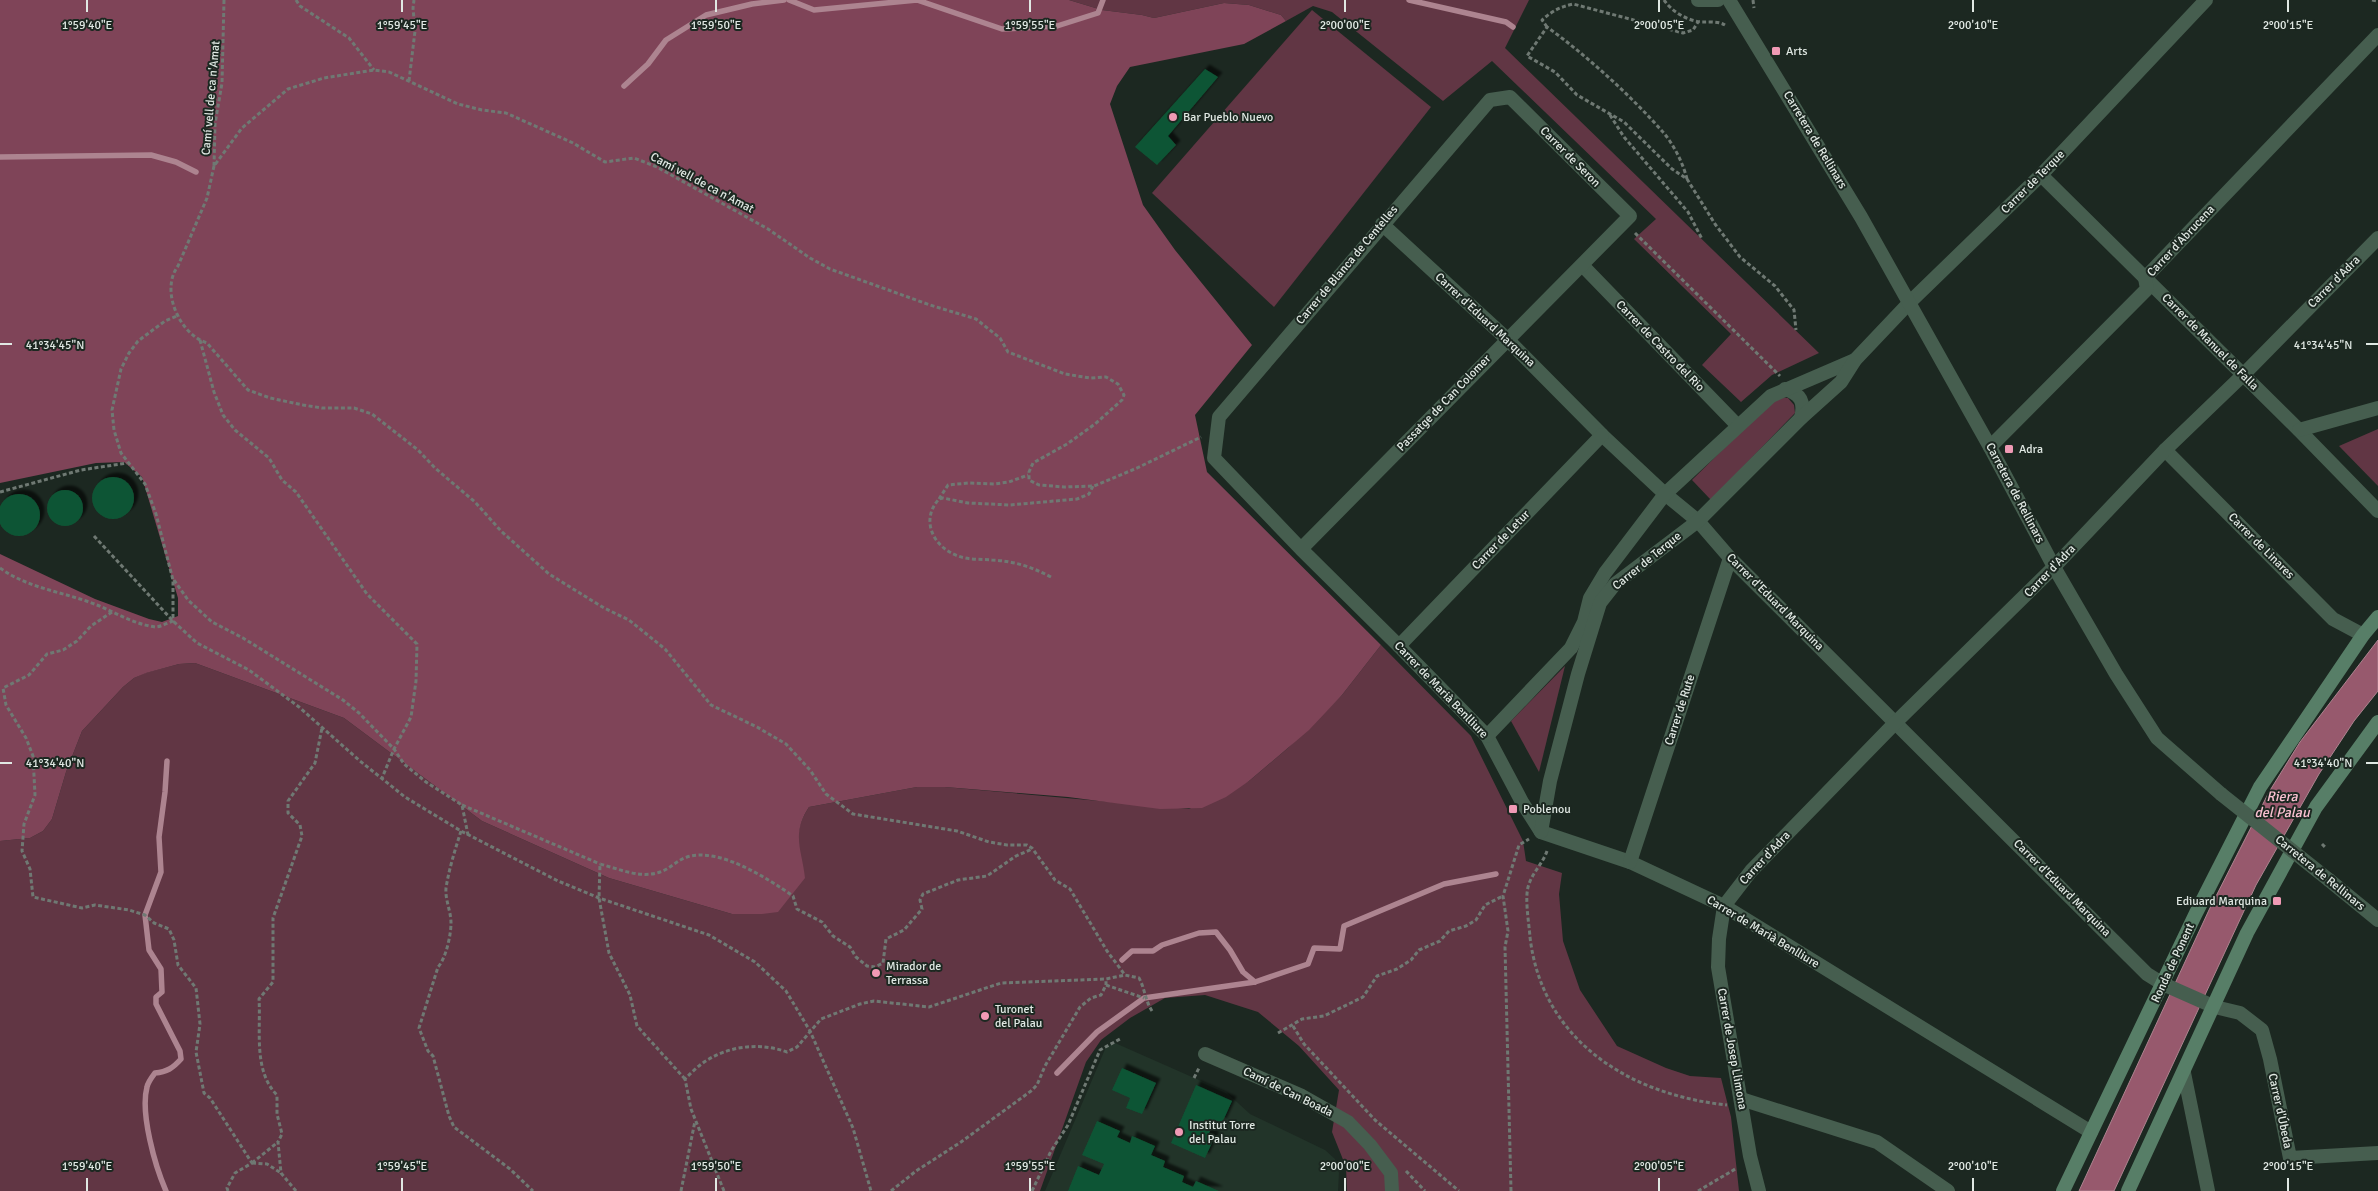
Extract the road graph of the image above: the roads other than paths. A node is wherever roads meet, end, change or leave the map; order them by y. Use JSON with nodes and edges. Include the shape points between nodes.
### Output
{"nodes":[{"id":1,"x":1698,"y":0,"type":"edge"},
{"id":2,"x":1718,"y":0,"type":"edge"},
{"id":3,"x":1729,"y":0,"type":"edge"},
{"id":4,"x":2206,"y":0,"type":"edge"},
{"id":5,"x":2378,"y":35,"type":"edge"},
{"id":6,"x":1510,"y":98,"type":"joint"},
{"id":7,"x":2041,"y":175,"type":"junction"},
{"id":8,"x":1630,"y":216,"type":"joint"},
{"id":9,"x":1382,"y":224,"type":"junction"},
{"id":10,"x":2378,"y":238,"type":"edge"},
{"id":11,"x":1583,"y":266,"type":"junction"},
{"id":12,"x":2145,"y":278,"type":"junction"},
{"id":13,"x":1910,"y":302,"type":"junction"},
{"id":14,"x":1507,"y":339,"type":"junction"},
{"id":15,"x":1855,"y":360,"type":"junction"},
{"id":16,"x":2243,"y":375,"type":"junction"},
{"id":17,"x":1785,"y":389,"type":"junction"},
{"id":18,"x":2378,"y":408,"type":"edge"},
{"id":19,"x":1801,"y":418,"type":"junction"},
{"id":20,"x":1738,"y":426,"type":"junction"},
{"id":21,"x":2299,"y":430,"type":"junction"},
{"id":22,"x":1602,"y":435,"type":"junction"},
{"id":23,"x":1990,"y":447,"type":"junction"},
{"id":24,"x":2165,"y":450,"type":"junction"},
{"id":25,"x":1214,"y":458,"type":"joint"},
{"id":26,"x":1665,"y":494,"type":"junction"},
{"id":27,"x":2378,"y":511,"type":"edge"},
{"id":28,"x":1698,"y":521,"type":"junction"},
{"id":29,"x":1301,"y":549,"type":"junction"},
{"id":30,"x":1730,"y":558,"type":"junction"},
{"id":31,"x":2054,"y":567,"type":"junction"},
{"id":32,"x":2378,"y":617,"type":"edge"},
{"id":33,"x":2363,"y":635,"type":"junction"},
{"id":34,"x":1399,"y":646,"type":"junction"},
{"id":35,"x":1896,"y":722,"type":"junction"},
{"id":36,"x":2377,"y":727,"type":"edge"},
{"id":37,"x":1487,"y":736,"type":"junction"},
{"id":38,"x":1546,"y":834,"type":"junction"},
{"id":39,"x":1630,"y":862,"type":"junction"},
{"id":40,"x":1724,"y":906,"type":"junction"},
{"id":41,"x":2378,"y":920,"type":"edge"},
{"id":42,"x":2163,"y":984,"type":"junction"},
{"id":43,"x":2215,"y":1007,"type":"junction"},
{"id":44,"x":1203,"y":1058,"type":"road end"},
{"id":45,"x":2184,"y":1073,"type":"junction"},
{"id":46,"x":1736,"y":1102,"type":"junction"},
{"id":47,"x":2091,"y":1132,"type":"junction"},
{"id":48,"x":2378,"y":1153,"type":"edge"},
{"id":49,"x":1761,"y":1190,"type":"edge"},
{"id":50,"x":1392,"y":1191,"type":"edge"},
{"id":51,"x":1948,"y":1191,"type":"edge"},
{"id":52,"x":2063,"y":1191,"type":"edge"},
{"id":53,"x":2128,"y":1191,"type":"edge"},
{"id":54,"x":2208,"y":1191,"type":"edge"}],
"edges":[{"from":1,"to":2,"type":"street"},
{"from":3,"to":13,"type":"street","name":"Carretera de Rellinars"},
{"from":4,"to":7,"type":"street","name":"Carrer de Terque"},
{"from":5,"to":12,"type":"street","name":"Carrer d'Abrucena"},
{"from":6,"to":8,"type":"street","name":"Carrer de Seron"},
{"from":6,"to":9,"type":"street","name":"Carrer de Blanca de Centelles","via":[[1490,100]]},
{"from":7,"to":12,"type":"street","name":"Carrer de Manuel de Falla"},
{"from":7,"to":13,"type":"street","name":"Carrer de Terque"},
{"from":8,"to":11,"type":"street","name":"Passatge de Can Colomer"},
{"from":9,"to":14,"type":"street","name":"Carrer d'Eduard Marquina"},
{"from":9,"to":25,"type":"street","name":"Carrer de Blanca de Centelles","via":[[1219,417]]},
{"from":10,"to":16,"type":"street","name":"Carrer d'Adra"},
{"from":11,"to":14,"type":"street","name":"Passatge de Can Colomer"},
{"from":11,"to":20,"type":"street","name":"Carrer de Castro del Rio"},
{"from":12,"to":16,"type":"street","name":"Carrer de Manuel de Falla"},
{"from":12,"to":23,"type":"street","name":"Carrer d'Abrucena","via":[[2147,289]]},
{"from":13,"to":15,"type":"street","name":"Carrer de Terque"},
{"from":13,"to":23,"type":"street","name":"Carretera de Rellinars"},
{"from":14,"to":22,"type":"street","name":"Carrer d'Eduard Marquina"},
{"from":14,"to":29,"type":"street","name":"Passatge de Can Colomer"},
{"from":15,"to":17,"type":"street","name":"Carrer de Terque"},
{"from":15,"to":19,"type":"street","name":"Carrer de Terque","via":[[1841,382]]},
{"from":16,"to":21,"type":"street","name":"Carrer de Manuel de Falla"},
{"from":16,"to":24,"type":"street","name":"Carrer d'Adra"},
{"from":17,"to":19,"type":"street","via":[[1801,398]]},
{"from":17,"to":20,"type":"street","name":"Carrer de Terque","via":[[1771,396]]},
{"from":18,"to":21,"type":"street"},
{"from":19,"to":28,"type":"street","name":"Carrer de Terque"},
{"from":20,"to":26,"type":"street","name":"Carrer de Terque"},
{"from":21,"to":27,"type":"street","name":"Carrer de Manuel de Falla"},
{"from":22,"to":26,"type":"street","name":"Carrer d'Eduard Marquina"},
{"from":22,"to":34,"type":"street","name":"Carrer de Letur"},
{"from":23,"to":31,"type":"street","name":"Carretera de Rellinars"},
{"from":24,"to":31,"type":"street","name":"Carrer d'Adra"},
{"from":24,"to":33,"type":"street","name":"Carrer de Linares","via":[[2333,619]]},
{"from":25,"to":29,"type":"street","name":"Carrer de Marià Benlliure"},
{"from":26,"to":28,"type":"street","name":"Carrer d'Eduard Marquina"},
{"from":26,"to":37,"type":"street","name":"Carrer de Terque","via":[[1605,573],[1590,598],[1584,622],[1571,648]]},
{"from":28,"to":30,"type":"street","name":"Carrer d'Eduard Marquina"},
{"from":28,"to":38,"type":"street","name":"Carrer de Terque","via":[[1615,584],[1600,603],[1550,781]]},
{"from":29,"to":34,"type":"street","name":"Carrer de Marià Benlliure"},
{"from":30,"to":35,"type":"street","name":"Carrer d'Eduard Marquina"},
{"from":30,"to":39,"type":"street","name":"Carrer de Rute"},
{"from":31,"to":35,"type":"street","name":"Carrer d'Adra"},
{"from":31,"to":41,"type":"street","name":"Carretera de Rellinars","bridge":true,"via":[[2157,738],[2221,794]]},
{"from":32,"to":33,"type":"main road","name":"Ronda de Ponent"},
{"from":33,"to":42,"type":"main road","name":"Ronda de Ponent","via":[[2260,787]]},
{"from":34,"to":37,"type":"street","name":"Carrer de Marià Benlliure"},
{"from":35,"to":40,"type":"street","name":"Carrer d'Adra","via":[[1751,871]]},
{"from":35,"to":42,"type":"street","name":"Carrer d'Eduard Marquina","via":[[2147,974]]},
{"from":36,"to":43,"type":"main road","via":[[2316,807],[2247,933]]},
{"from":37,"to":38,"type":"street","name":"Carrer de Marià Benlliure","via":[[1522,802]]},
{"from":38,"to":39,"type":"street","name":"Carrer de Marià Benlliure"},
{"from":39,"to":40,"type":"street","name":"Carrer de Marià Benlliure"},
{"from":40,"to":46,"type":"street","name":"Carrer de Josep Llimona","via":[[1718,967]]},
{"from":40,"to":47,"type":"street","name":"Carrer de Marià Benlliure"},
{"from":42,"to":43,"type":"street","name":"Carrer d'Eduard Marquina"},
{"from":42,"to":47,"type":"main road","name":"Ronda de Ponent"},
{"from":43,"to":45,"type":"main road"},
{"from":43,"to":48,"type":"street","name":"Carrer d'Úbeda","via":[[2240,1013],[2262,1030],[2290,1158]]},
{"from":44,"to":50,"type":"street","name":"Camí de Can Boada","via":[[1302,1096],[1348,1122],[1391,1173]]},
{"from":45,"to":53,"type":"main road"},
{"from":45,"to":54,"type":"street"},
{"from":46,"to":49,"type":"street","name":"Carrer de Josep Llimona"},
{"from":46,"to":51,"type":"street","via":[[1877,1142]]},
{"from":47,"to":52,"type":"main road","name":"Ronda de Ponent"}]}
